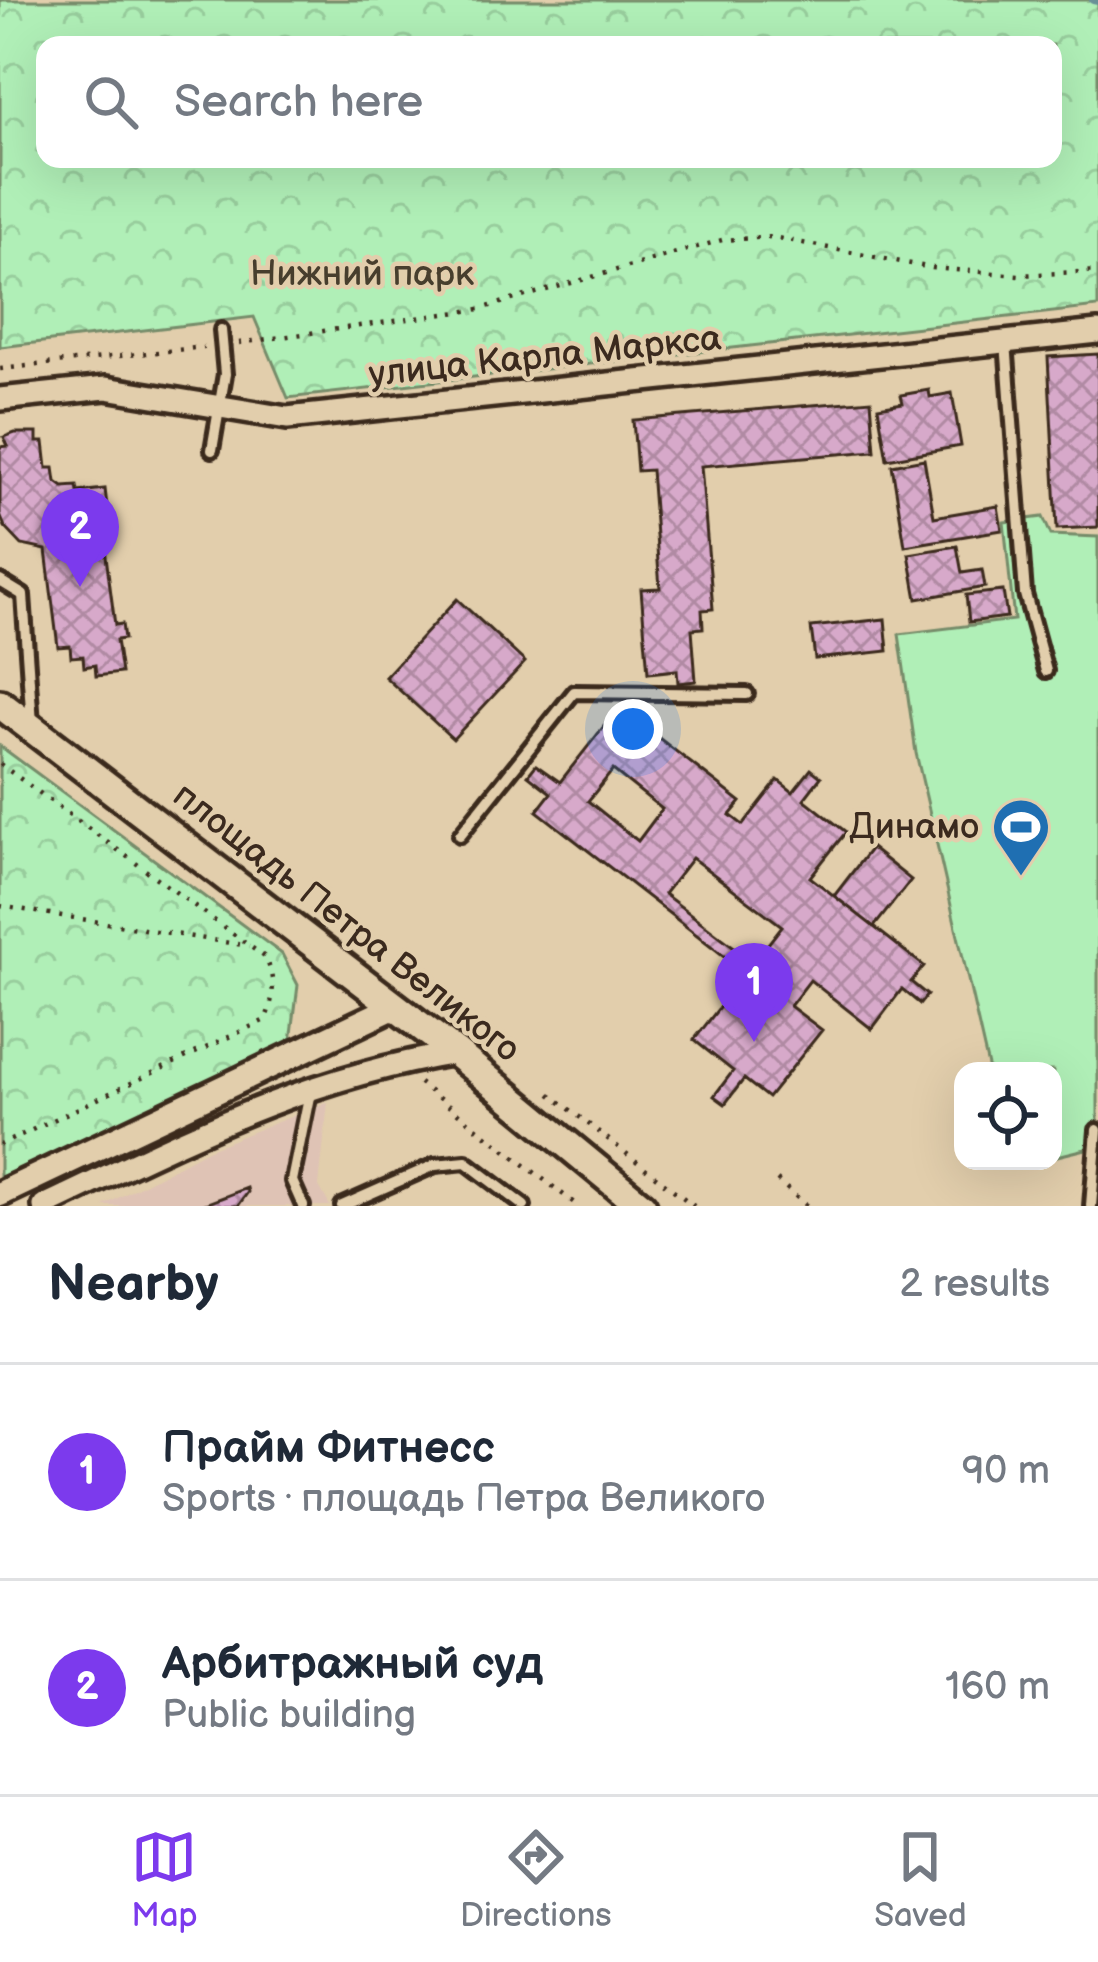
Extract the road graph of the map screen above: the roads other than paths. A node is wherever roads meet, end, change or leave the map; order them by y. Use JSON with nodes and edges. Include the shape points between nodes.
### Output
{"nodes":[{"id":1,"x":220,"y":330,"type":"dead end"},
{"id":2,"x":1098,"y":332,"type":"edge"},
{"id":3,"x":1006,"y":340,"type":"junction"},
{"id":4,"x":0,"y":399,"type":"edge"},
{"id":5,"x":218,"y":406,"type":"junction"},
{"id":6,"x":212,"y":450,"type":"dead end"},
{"id":7,"x":0,"y":581,"type":"edge"},
{"id":8,"x":1046,"y":671,"type":"dead end"},
{"id":9,"x":747,"y":694,"type":"dead end"},
{"id":10,"x":0,"y":704,"type":"edge"},
{"id":11,"x":33,"y":727,"type":"junction"},
{"id":12,"x":460,"y":835,"type":"dead end"},
{"id":13,"x":396,"y":1006,"type":"junction"},
{"id":14,"x":457,"y":1053,"type":"junction"},
{"id":15,"x":234,"y":1083,"type":"junction"},
{"id":16,"x":311,"y":1087,"type":"junction"},
{"id":17,"x":250,"y":1109,"type":"junction"},
{"id":18,"x":1097,"y":1130,"type":"edge"},
{"id":19,"x":0,"y":1194,"type":"edge"},
{"id":20,"x":88,"y":1195,"type":"edge"},
{"id":21,"x":44,"y":1206,"type":"edge"},
{"id":22,"x":303,"y":1206,"type":"edge"},
{"id":23,"x":342,"y":1206,"type":"edge"},
{"id":24,"x":524,"y":1206,"type":"edge"},
{"id":25,"x":643,"y":1206,"type":"edge"},
{"id":26,"x":1090,"y":1206,"type":"edge"}],
"edges":[{"from":1,"to":5,"type":"lane","via":[[225,374]]},
{"from":2,"to":3,"type":"street","name":"улица Карла Маркса"},
{"from":3,"to":5,"type":"street","name":"улица Карла Маркса","via":[[287,418]]},
{"from":3,"to":8,"type":"lane","via":[[1024,594]]},
{"from":4,"to":5,"type":"street","name":"улица Карла Маркса","via":[[106,388]]},
{"from":5,"to":6,"type":"lane"},
{"from":7,"to":11,"type":"lane","via":[[23,595]]},
{"from":9,"to":12,"type":"lane","via":[[574,692]]},
{"from":10,"to":11,"type":"main road","name":"площадь Петра Великого"},
{"from":11,"to":13,"type":"main road","name":"площадь Петра Великого"},
{"from":13,"to":14,"type":"main road","name":"площадь Петра Великого"},
{"from":13,"to":15,"type":"street"},
{"from":14,"to":16,"type":"street"},
{"from":14,"to":25,"type":"main road","name":"площадь Петра Великого"},
{"from":15,"to":17,"type":"street"},
{"from":15,"to":19,"type":"street"},
{"from":16,"to":17,"type":"street"},
{"from":16,"to":22,"type":"lane","via":[[292,1181]]},
{"from":17,"to":20,"type":"street"},
{"from":18,"to":26,"type":"lane"},
{"from":20,"to":21,"type":"street"},
{"from":23,"to":24,"type":"lane","via":[[435,1165],[466,1162]]}]}
